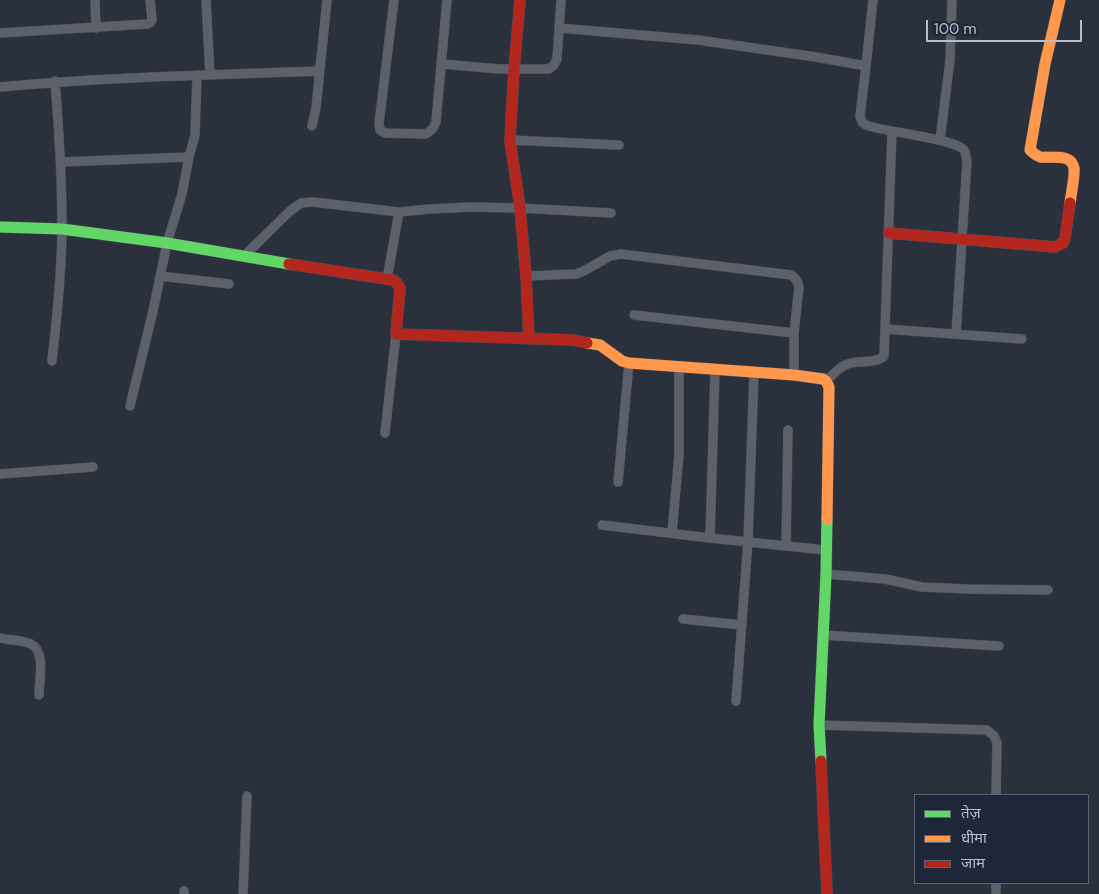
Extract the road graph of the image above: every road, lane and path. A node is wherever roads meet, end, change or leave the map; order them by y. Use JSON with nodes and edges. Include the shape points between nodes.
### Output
{"nodes":[{"id":1,"x":96,"y":0,"type":"edge"},
{"id":2,"x":150,"y":0,"type":"edge"},
{"id":3,"x":206,"y":0,"type":"edge"},
{"id":4,"x":327,"y":0,"type":"edge"},
{"id":5,"x":394,"y":0,"type":"edge"},
{"id":6,"x":447,"y":0,"type":"edge"},
{"id":7,"x":520,"y":0,"type":"edge"},
{"id":8,"x":561,"y":0,"type":"edge"},
{"id":9,"x":873,"y":0,"type":"edge"},
{"id":10,"x":952,"y":0,"type":"edge"},
{"id":11,"x":1060,"y":0,"type":"edge"},
{"id":12,"x":96,"y":28,"type":"junction"},
{"id":13,"x":559,"y":28,"type":"junction"},
{"id":14,"x":0,"y":33,"type":"edge"},
{"id":15,"x":442,"y":64,"type":"junction"},
{"id":16,"x":866,"y":66,"type":"junction"},
{"id":17,"x":514,"y":70,"type":"junction"},
{"id":18,"x":319,"y":71,"type":"junction"},
{"id":19,"x":197,"y":75,"type":"junction"},
{"id":20,"x":210,"y":75,"type":"junction"},
{"id":21,"x":55,"y":82,"type":"junction"},
{"id":22,"x":0,"y":87,"type":"edge"},
{"id":23,"x":312,"y":126,"type":"dead end"},
{"id":24,"x":892,"y":132,"type":"junction"},
{"id":25,"x":510,"y":140,"type":"junction"},
{"id":26,"x":940,"y":140,"type":"junction"},
{"id":27,"x":619,"y":145,"type":"dead end"},
{"id":28,"x":189,"y":157,"type":"junction"},
{"id":29,"x":61,"y":162,"type":"junction"},
{"id":30,"x":520,"y":208,"type":"junction"},
{"id":31,"x":399,"y":212,"type":"junction"},
{"id":32,"x":611,"y":213,"type":"dead end"},
{"id":33,"x":0,"y":227,"type":"edge"},
{"id":34,"x":62,"y":229,"type":"junction"},
{"id":35,"x":889,"y":233,"type":"junction"},
{"id":36,"x":961,"y":240,"type":"junction"},
{"id":37,"x":166,"y":243,"type":"junction"},
{"id":38,"x":243,"y":257,"type":"junction"},
{"id":39,"x":160,"y":276,"type":"junction"},
{"id":40,"x":526,"y":276,"type":"junction"},
{"id":41,"x":387,"y":279,"type":"junction"},
{"id":42,"x":229,"y":284,"type":"dead end"},
{"id":43,"x":634,"y":315,"type":"dead end"},
{"id":44,"x":885,"y":329,"type":"junction"},
{"id":45,"x":794,"y":333,"type":"junction"},
{"id":46,"x":396,"y":334,"type":"junction"},
{"id":47,"x":956,"y":334,"type":"junction"},
{"id":48,"x":529,"y":339,"type":"junction"},
{"id":49,"x":1022,"y":339,"type":"dead end"},
{"id":50,"x":52,"y":361,"type":"dead end"},
{"id":51,"x":629,"y":363,"type":"junction"},
{"id":52,"x":679,"y":368,"type":"junction"},
{"id":53,"x":714,"y":370,"type":"junction"},
{"id":54,"x":754,"y":373,"type":"junction"},
{"id":55,"x":794,"y":375,"type":"junction"},
{"id":56,"x":826,"y":381,"type":"junction"},
{"id":57,"x":130,"y":406,"type":"dead end"},
{"id":58,"x":788,"y":430,"type":"dead end"},
{"id":59,"x":385,"y":433,"type":"dead end"},
{"id":60,"x":93,"y":468,"type":"dead end"},
{"id":61,"x":0,"y":474,"type":"edge"},
{"id":62,"x":618,"y":482,"type":"dead end"},
{"id":63,"x":602,"y":525,"type":"dead end"},
{"id":64,"x":672,"y":534,"type":"junction"},
{"id":65,"x":710,"y":538,"type":"junction"},
{"id":66,"x":748,"y":541,"type":"junction"},
{"id":67,"x":786,"y":546,"type":"junction"},
{"id":68,"x":826,"y":550,"type":"junction"},
{"id":69,"x":826,"y":574,"type":"junction"},
{"id":70,"x":1048,"y":590,"type":"dead end"},
{"id":71,"x":683,"y":619,"type":"dead end"},
{"id":72,"x":742,"y":625,"type":"junction"},
{"id":73,"x":822,"y":635,"type":"junction"},
{"id":74,"x":0,"y":638,"type":"edge"},
{"id":75,"x":999,"y":646,"type":"dead end"},
{"id":76,"x":39,"y":695,"type":"dead end"},
{"id":77,"x":736,"y":700,"type":"dead end"},
{"id":78,"x":819,"y":724,"type":"junction"},
{"id":79,"x":996,"y":794,"type":"edge"},
{"id":80,"x":247,"y":796,"type":"dead end"},
{"id":81,"x":243,"y":894,"type":"edge"},
{"id":82,"x":827,"y":894,"type":"edge"}],
"edges":[{"from":1,"to":12,"type":"street"},
{"from":2,"to":12,"type":"street","via":[[150,23]]},
{"from":3,"to":20,"type":"street"},
{"from":4,"to":18,"type":"street"},
{"from":5,"to":15,"type":"street","via":[[380,130],[385,133],[425,134],[434,128]]},
{"from":6,"to":15,"type":"street"},
{"from":7,"to":17,"type":"street"},
{"from":8,"to":13,"type":"street"},
{"from":9,"to":16,"type":"street"},
{"from":10,"to":26,"type":"street","via":[[950,60]]},
{"from":11,"to":36,"type":"street","via":[[1030,150],[1040,157],[1066,157],[1073,164],[1063,243],[1055,247]]},
{"from":12,"to":14,"type":"street"},
{"from":13,"to":16,"type":"street","via":[[698,40]]},
{"from":13,"to":17,"type":"street","via":[[554,65]]},
{"from":15,"to":17,"type":"street"},
{"from":16,"to":24,"type":"street","via":[[860,116],[867,125]]},
{"from":17,"to":25,"type":"street"},
{"from":18,"to":20,"type":"street"},
{"from":18,"to":23,"type":"street"},
{"from":19,"to":20,"type":"street"},
{"from":19,"to":21,"type":"street"},
{"from":19,"to":28,"type":"street","via":[[195,135]]},
{"from":21,"to":22,"type":"street"},
{"from":21,"to":29,"type":"street"},
{"from":24,"to":26,"type":"street"},
{"from":24,"to":35,"type":"street"},
{"from":25,"to":27,"type":"street"},
{"from":25,"to":30,"type":"street"},
{"from":26,"to":36,"type":"street","via":[[958,146],[966,153]]},
{"from":28,"to":29,"type":"street"},
{"from":28,"to":37,"type":"street","via":[[182,194]]},
{"from":29,"to":34,"type":"street"},
{"from":30,"to":31,"type":"street","via":[[444,208]]},
{"from":30,"to":32,"type":"street"},
{"from":30,"to":40,"type":"street"},
{"from":31,"to":38,"type":"street","via":[[301,203]]},
{"from":31,"to":41,"type":"street"},
{"from":33,"to":34,"type":"street"},
{"from":34,"to":37,"type":"street"},
{"from":34,"to":50,"type":"street"},
{"from":35,"to":36,"type":"street"},
{"from":35,"to":44,"type":"street"},
{"from":36,"to":47,"type":"street"},
{"from":37,"to":38,"type":"street"},
{"from":37,"to":39,"type":"street"},
{"from":38,"to":41,"type":"street"},
{"from":39,"to":42,"type":"street"},
{"from":39,"to":57,"type":"street"},
{"from":40,"to":45,"type":"street","via":[[576,274],[610,256],[621,254],[791,275],[799,287]]},
{"from":40,"to":48,"type":"street"},
{"from":41,"to":46,"type":"street","via":[[393,280],[400,288]]},
{"from":43,"to":45,"type":"street"},
{"from":44,"to":47,"type":"street"},
{"from":44,"to":56,"type":"street","via":[[882,359],[844,365]]},
{"from":45,"to":55,"type":"street"},
{"from":46,"to":48,"type":"street"},
{"from":46,"to":59,"type":"street"},
{"from":47,"to":49,"type":"street"},
{"from":48,"to":51,"type":"street","via":[[588,342],[600,345]]},
{"from":51,"to":52,"type":"street"},
{"from":51,"to":62,"type":"street"},
{"from":52,"to":53,"type":"street"},
{"from":52,"to":64,"type":"street","via":[[679,454]]},
{"from":53,"to":54,"type":"street"},
{"from":53,"to":65,"type":"street"},
{"from":54,"to":55,"type":"street"},
{"from":54,"to":66,"type":"street"},
{"from":55,"to":56,"type":"street"},
{"from":56,"to":68,"type":"street","via":[[829,387]]},
{"from":58,"to":67,"type":"street"},
{"from":60,"to":61,"type":"street"},
{"from":63,"to":64,"type":"street"},
{"from":64,"to":65,"type":"street"},
{"from":65,"to":66,"type":"street"},
{"from":66,"to":67,"type":"street"},
{"from":66,"to":72,"type":"street"},
{"from":67,"to":68,"type":"street"},
{"from":68,"to":69,"type":"street"},
{"from":69,"to":70,"type":"street","via":[[885,579],[922,587]]},
{"from":69,"to":73,"type":"street"},
{"from":71,"to":72,"type":"street"},
{"from":72,"to":77,"type":"street"},
{"from":73,"to":75,"type":"street"},
{"from":73,"to":78,"type":"street"},
{"from":74,"to":76,"type":"street","via":[[30,643],[38,649]]},
{"from":78,"to":79,"type":"street","via":[[987,730],[997,743]]},
{"from":78,"to":82,"type":"street"},
{"from":80,"to":81,"type":"street"}]}
